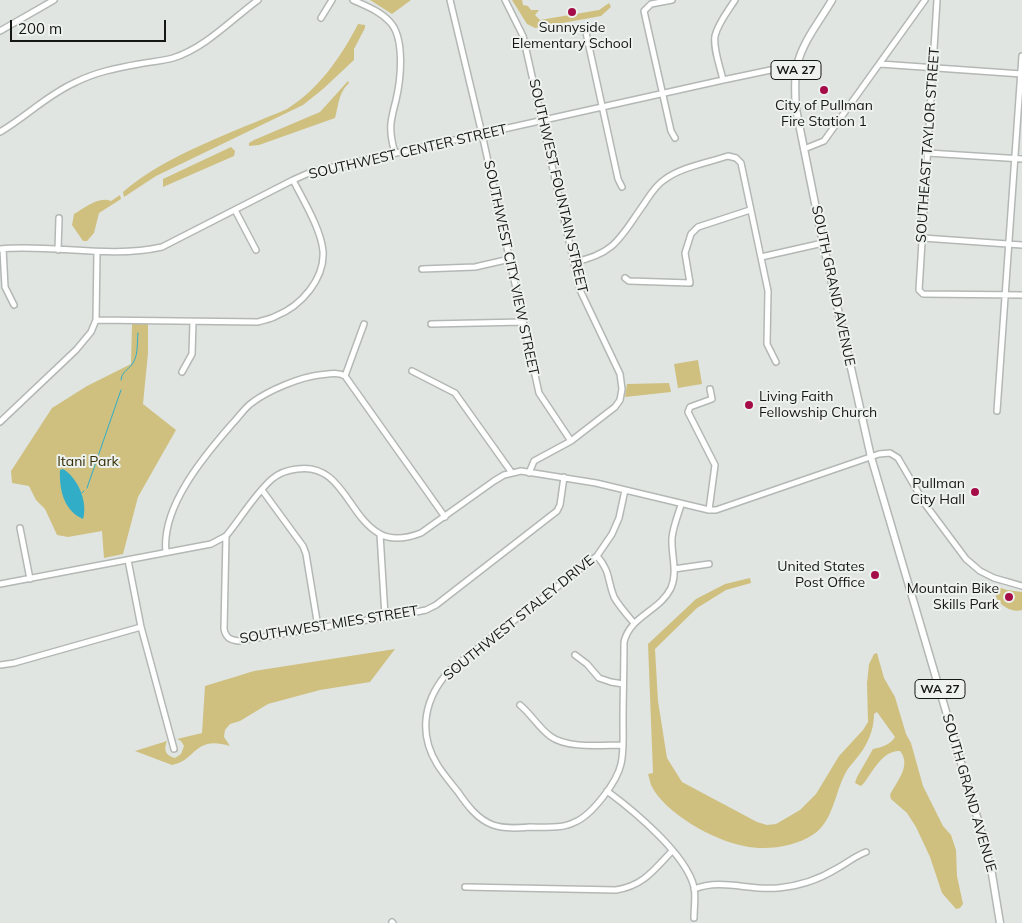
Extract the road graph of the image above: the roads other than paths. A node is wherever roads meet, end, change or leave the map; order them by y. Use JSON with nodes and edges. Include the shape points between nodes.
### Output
{"nodes":[{"id":1,"x":54,"y":0,"type":"edge"},
{"id":2,"x":258,"y":0,"type":"edge"},
{"id":3,"x":332,"y":0,"type":"edge"},
{"id":4,"x":353,"y":0,"type":"edge"},
{"id":5,"x":450,"y":0,"type":"edge"},
{"id":6,"x":505,"y":0,"type":"edge"},
{"id":7,"x":672,"y":0,"type":"edge"},
{"id":8,"x":726,"y":0,"type":"edge"},
{"id":9,"x":832,"y":0,"type":"edge"},
{"id":10,"x":925,"y":0,"type":"edge"},
{"id":11,"x":937,"y":0,"type":"edge"},
{"id":12,"x":734,"y":2,"type":"edge"},
{"id":13,"x":321,"y":18,"type":"dead end"},
{"id":14,"x":585,"y":28,"type":"dead end"},
{"id":15,"x":0,"y":31,"type":"edge"},
{"id":16,"x":1022,"y":56,"type":"edge"},
{"id":17,"x":880,"y":64,"type":"junction"},
{"id":18,"x":796,"y":66,"type":"junction"},
{"id":19,"x":933,"y":69,"type":"junction"},
{"id":20,"x":1021,"y":74,"type":"edge"},
{"id":21,"x":723,"y":80,"type":"junction"},
{"id":22,"x":663,"y":94,"type":"junction"},
{"id":23,"x":603,"y":106,"type":"junction"},
{"id":24,"x":542,"y":120,"type":"junction"},
{"id":25,"x":0,"y":132,"type":"edge"},
{"id":26,"x":482,"y":134,"type":"junction"},
{"id":27,"x":675,"y":138,"type":"dead end"},
{"id":28,"x":804,"y":149,"type":"junction"},
{"id":29,"x":395,"y":153,"type":"junction"},
{"id":30,"x":928,"y":153,"type":"junction"},
{"id":31,"x":1015,"y":159,"type":"junction"},
{"id":32,"x":1022,"y":160,"type":"edge"},
{"id":33,"x":294,"y":180,"type":"junction"},
{"id":34,"x":622,"y":187,"type":"dead end"},
{"id":35,"x":235,"y":210,"type":"junction"},
{"id":36,"x":750,"y":210,"type":"junction"},
{"id":37,"x":59,"y":218,"type":"dead end"},
{"id":38,"x":923,"y":238,"type":"junction"},
{"id":39,"x":823,"y":243,"type":"junction"},
{"id":40,"x":1010,"y":244,"type":"junction"},
{"id":41,"x":1022,"y":245,"type":"edge"},
{"id":42,"x":1,"y":249,"type":"edge"},
{"id":43,"x":58,"y":250,"type":"junction"},
{"id":44,"x":256,"y":250,"type":"dead end"},
{"id":45,"x":96,"y":252,"type":"junction"},
{"id":46,"x":761,"y":257,"type":"junction"},
{"id":47,"x":510,"y":259,"type":"junction"},
{"id":48,"x":574,"y":262,"type":"junction"},
{"id":49,"x":422,"y":269,"type":"dead end"},
{"id":50,"x":625,"y":278,"type":"dead end"},
{"id":51,"x":1006,"y":294,"type":"junction"},
{"id":52,"x":1022,"y":295,"type":"edge"},
{"id":53,"x":14,"y":305,"type":"dead end"},
{"id":54,"x":96,"y":320,"type":"junction"},
{"id":55,"x":193,"y":322,"type":"junction"},
{"id":56,"x":523,"y":322,"type":"junction"},
{"id":57,"x":364,"y":324,"type":"dead end"},
{"id":58,"x":431,"y":324,"type":"dead end"},
{"id":59,"x":776,"y":362,"type":"dead end"},
{"id":60,"x":412,"y":371,"type":"dead end"},
{"id":61,"x":182,"y":372,"type":"dead end"},
{"id":62,"x":345,"y":376,"type":"junction"},
{"id":63,"x":710,"y":389,"type":"dead end"},
{"id":64,"x":997,"y":411,"type":"dead end"},
{"id":65,"x":0,"y":422,"type":"edge"},
{"id":66,"x":571,"y":441,"type":"junction"},
{"id":67,"x":871,"y":457,"type":"junction"},
{"id":68,"x":529,"y":472,"type":"junction"},
{"id":69,"x":512,"y":473,"type":"junction"},
{"id":70,"x":564,"y":477,"type":"junction"},
{"id":71,"x":262,"y":490,"type":"junction"},
{"id":72,"x":625,"y":490,"type":"junction"},
{"id":73,"x":681,"y":505,"type":"junction"},
{"id":74,"x":709,"y":510,"type":"junction"},
{"id":75,"x":445,"y":517,"type":"junction"},
{"id":76,"x":20,"y":528,"type":"dead end"},
{"id":77,"x":380,"y":534,"type":"junction"},
{"id":78,"x":226,"y":536,"type":"junction"},
{"id":79,"x":166,"y":552,"type":"junction"},
{"id":80,"x":597,"y":556,"type":"junction"},
{"id":81,"x":128,"y":560,"type":"junction"},
{"id":82,"x":709,"y":564,"type":"dead end"},
{"id":83,"x":674,"y":569,"type":"junction"},
{"id":84,"x":30,"y":578,"type":"junction"},
{"id":85,"x":0,"y":584,"type":"edge"},
{"id":86,"x":1022,"y":586,"type":"edge"},
{"id":87,"x":385,"y":616,"type":"junction"},
{"id":88,"x":634,"y":623,"type":"junction"},
{"id":89,"x":140,"y":627,"type":"junction"},
{"id":90,"x":318,"y":627,"type":"junction"},
{"id":91,"x":575,"y":655,"type":"dead end"},
{"id":92,"x":0,"y":665,"type":"edge"},
{"id":93,"x":623,"y":684,"type":"junction"},
{"id":94,"x":520,"y":705,"type":"dead end"},
{"id":95,"x":623,"y":745,"type":"junction"},
{"id":96,"x":174,"y":749,"type":"dead end"},
{"id":97,"x":607,"y":791,"type":"junction"},
{"id":98,"x":672,"y":851,"type":"junction"},
{"id":99,"x":866,"y":852,"type":"dead end"},
{"id":100,"x":465,"y":887,"type":"dead end"},
{"id":101,"x":694,"y":889,"type":"junction"},
{"id":102,"x":694,"y":918,"type":"dead end"},
{"id":103,"x":1000,"y":923,"type":"edge"}],
"edges":[{"from":1,"to":15,"type":"street"},
{"from":2,"to":25,"type":"street","via":[[191,50],[171,58],[113,69],[76,82],[53,93]]},
{"from":3,"to":13,"type":"street"},
{"from":4,"to":29,"type":"street","via":[[375,10],[390,22],[396,32],[400,58],[391,124]]},
{"from":5,"to":26,"type":"street","name":"SOUTHWEST CITY VIEW STREET"},
{"from":6,"to":24,"type":"street","name":"SOUTHWEST FOUNTAIN STREET","via":[[524,36]]},
{"from":7,"to":22,"type":"street","via":[[651,4],[644,11]]},
{"from":8,"to":12,"type":"street"},
{"from":9,"to":18,"type":"main road","name":"SOUTH GRAND AVENUE","number":"WA 27"},
{"from":10,"to":17,"type":"street"},
{"from":11,"to":19,"type":"street","name":"SOUTHEAST TAYLOR STREET"},
{"from":12,"to":21,"type":"street","via":[[716,35],[715,45]]},
{"from":14,"to":23,"type":"street"},
{"from":16,"to":20,"type":"street"},
{"from":17,"to":19,"type":"street"},
{"from":17,"to":28,"type":"street","via":[[824,141]]},
{"from":18,"to":21,"type":"street","name":"SOUTHWEST CENTER STREET"},
{"from":18,"to":28,"type":"main road","name":"SOUTH GRAND AVENUE","number":"WA 27","via":[[796,109]]},
{"from":19,"to":20,"type":"street"},
{"from":19,"to":30,"type":"street","name":"SOUTHEAST TAYLOR STREET"},
{"from":20,"to":31,"type":"street"},
{"from":21,"to":22,"type":"street","name":"SOUTHWEST CENTER STREET"},
{"from":22,"to":23,"type":"street","name":"SOUTHWEST CENTER STREET"},
{"from":22,"to":27,"type":"street"},
{"from":23,"to":24,"type":"street","name":"SOUTHWEST CENTER STREET"},
{"from":23,"to":34,"type":"street"},
{"from":24,"to":26,"type":"street","name":"SOUTHWEST CENTER STREET"},
{"from":24,"to":48,"type":"street","name":"SOUTHWEST FOUNTAIN STREET"},
{"from":26,"to":29,"type":"street","name":"SOUTHWEST CENTER STREET"},
{"from":26,"to":47,"type":"street","name":"SOUTHWEST CITY VIEW STREET"},
{"from":28,"to":39,"type":"main road","name":"SOUTH GRAND AVENUE","number":"WA 27"},
{"from":29,"to":33,"type":"street","name":"SOUTHWEST CENTER STREET","via":[[311,172]]},
{"from":30,"to":31,"type":"street"},
{"from":30,"to":38,"type":"street","name":"SOUTHEAST TAYLOR STREET"},
{"from":31,"to":32,"type":"street"},
{"from":31,"to":40,"type":"street"},
{"from":33,"to":35,"type":"street","name":"SOUTHWEST CENTER STREET"},
{"from":33,"to":55,"type":"street","via":[[319,234],[323,251],[322,268],[315,283],[292,308],[276,317],[258,322]]},
{"from":35,"to":44,"type":"street"},
{"from":35,"to":45,"type":"street","name":"SOUTHWEST CENTER STREET","via":[[162,247],[125,253]]},
{"from":36,"to":46,"type":"street"},
{"from":36,"to":48,"type":"street","via":[[741,163],[728,156],[678,172],[664,180],[609,250]]},
{"from":36,"to":50,"type":"street","via":[[698,227],[691,234],[685,252],[690,283]]},
{"from":37,"to":43,"type":"street"},
{"from":38,"to":40,"type":"street"},
{"from":38,"to":51,"type":"street","name":"SOUTHEAST TAYLOR STREET","via":[[919,290],[923,294]]},
{"from":39,"to":46,"type":"street"},
{"from":39,"to":67,"type":"main road","name":"SOUTH GRAND AVENUE","number":"WA 27"},
{"from":40,"to":41,"type":"street"},
{"from":40,"to":51,"type":"street"},
{"from":42,"to":43,"type":"street","name":"SOUTHWEST CENTER STREET"},
{"from":42,"to":53,"type":"street","via":[[5,288]]},
{"from":43,"to":45,"type":"street","name":"SOUTHWEST CENTER STREET"},
{"from":45,"to":54,"type":"street"},
{"from":46,"to":59,"type":"street","via":[[768,291],[767,344]]},
{"from":47,"to":49,"type":"street","via":[[476,267]]},
{"from":47,"to":56,"type":"street","name":"SOUTHWEST CITY VIEW STREET"},
{"from":48,"to":66,"type":"street","name":"SOUTHWEST FOUNTAIN STREET","via":[[580,290],[620,374],[622,389],[615,407]]},
{"from":51,"to":52,"type":"street"},
{"from":51,"to":64,"type":"street"},
{"from":54,"to":55,"type":"street"},
{"from":54,"to":65,"type":"street","via":[[85,341]]},
{"from":55,"to":61,"type":"street","via":[[192,354]]},
{"from":56,"to":58,"type":"street"},
{"from":56,"to":66,"type":"street","name":"SOUTHWEST CITY VIEW STREET","via":[[539,393]]},
{"from":57,"to":62,"type":"street"},
{"from":60,"to":69,"type":"street","via":[[455,393]]},
{"from":62,"to":75,"type":"street"},
{"from":62,"to":79,"type":"street","via":[[339,373],[308,376],[252,402],[182,489],[167,531]]},
{"from":63,"to":74,"type":"street","via":[[712,399],[690,407],[688,412],[715,465]]},
{"from":66,"to":68,"type":"street","name":"SOUTHWEST FOUNTAIN STREET","via":[[534,461]]},
{"from":67,"to":74,"type":"street"},
{"from":67,"to":86,"type":"street","via":[[885,453],[895,455],[925,504],[966,559],[994,578]]},
{"from":67,"to":103,"type":"main road","name":"SOUTH GRAND AVENUE","number":"WA 27","via":[[980,827]]},
{"from":68,"to":69,"type":"street"},
{"from":68,"to":70,"type":"street"},
{"from":69,"to":75,"type":"street","via":[[494,481]]},
{"from":70,"to":72,"type":"street"},
{"from":70,"to":87,"type":"street","name":"SOUTHWEST MIES STREET","via":[[557,511],[436,605],[416,612]]},
{"from":71,"to":77,"type":"street","via":[[273,478],[288,470],[319,470],[332,478],[368,525]]},
{"from":71,"to":78,"type":"street"},
{"from":71,"to":90,"type":"street","via":[[303,546]]},
{"from":72,"to":73,"type":"street"},
{"from":72,"to":80,"type":"street","name":"SOUTHWEST STALEY DRIVE","via":[[619,518]]},
{"from":73,"to":74,"type":"street"},
{"from":73,"to":83,"type":"street","via":[[673,536]]},
{"from":75,"to":77,"type":"street","via":[[407,538]]},
{"from":76,"to":84,"type":"street"},
{"from":77,"to":87,"type":"street"},
{"from":78,"to":79,"type":"street","via":[[211,544]]},
{"from":78,"to":90,"type":"street","name":"SOUTHWEST MIES STREET","via":[[226,636],[239,641]]},
{"from":79,"to":81,"type":"street"},
{"from":80,"to":88,"type":"street","via":[[606,566],[617,602]]},
{"from":80,"to":97,"type":"street","name":"SOUTHWEST STALEY DRIVE","via":[[450,670],[440,681],[428,706],[426,720],[430,750],[437,764],[479,818],[493,825],[509,828],[575,823],[586,816]]},
{"from":81,"to":84,"type":"street"},
{"from":81,"to":89,"type":"street"},
{"from":82,"to":83,"type":"street"},
{"from":83,"to":88,"type":"street","via":[[670,589]]},
{"from":84,"to":85,"type":"street"},
{"from":87,"to":90,"type":"street","name":"SOUTHWEST MIES STREET"},
{"from":88,"to":93,"type":"street","via":[[624,642]]},
{"from":89,"to":92,"type":"street"},
{"from":89,"to":96,"type":"street"},
{"from":91,"to":93,"type":"street","via":[[599,678]]},
{"from":93,"to":95,"type":"street"},
{"from":94,"to":95,"type":"street","via":[[552,737],[562,742]]},
{"from":95,"to":97,"type":"street","via":[[621,764]]},
{"from":97,"to":98,"type":"street"},
{"from":98,"to":100,"type":"street","via":[[648,876],[628,888]]},
{"from":98,"to":101,"type":"street","via":[[690,875]]},
{"from":99,"to":101,"type":"street","via":[[821,878],[799,885],[752,888],[716,883]]},
{"from":101,"to":102,"type":"street"}]}
